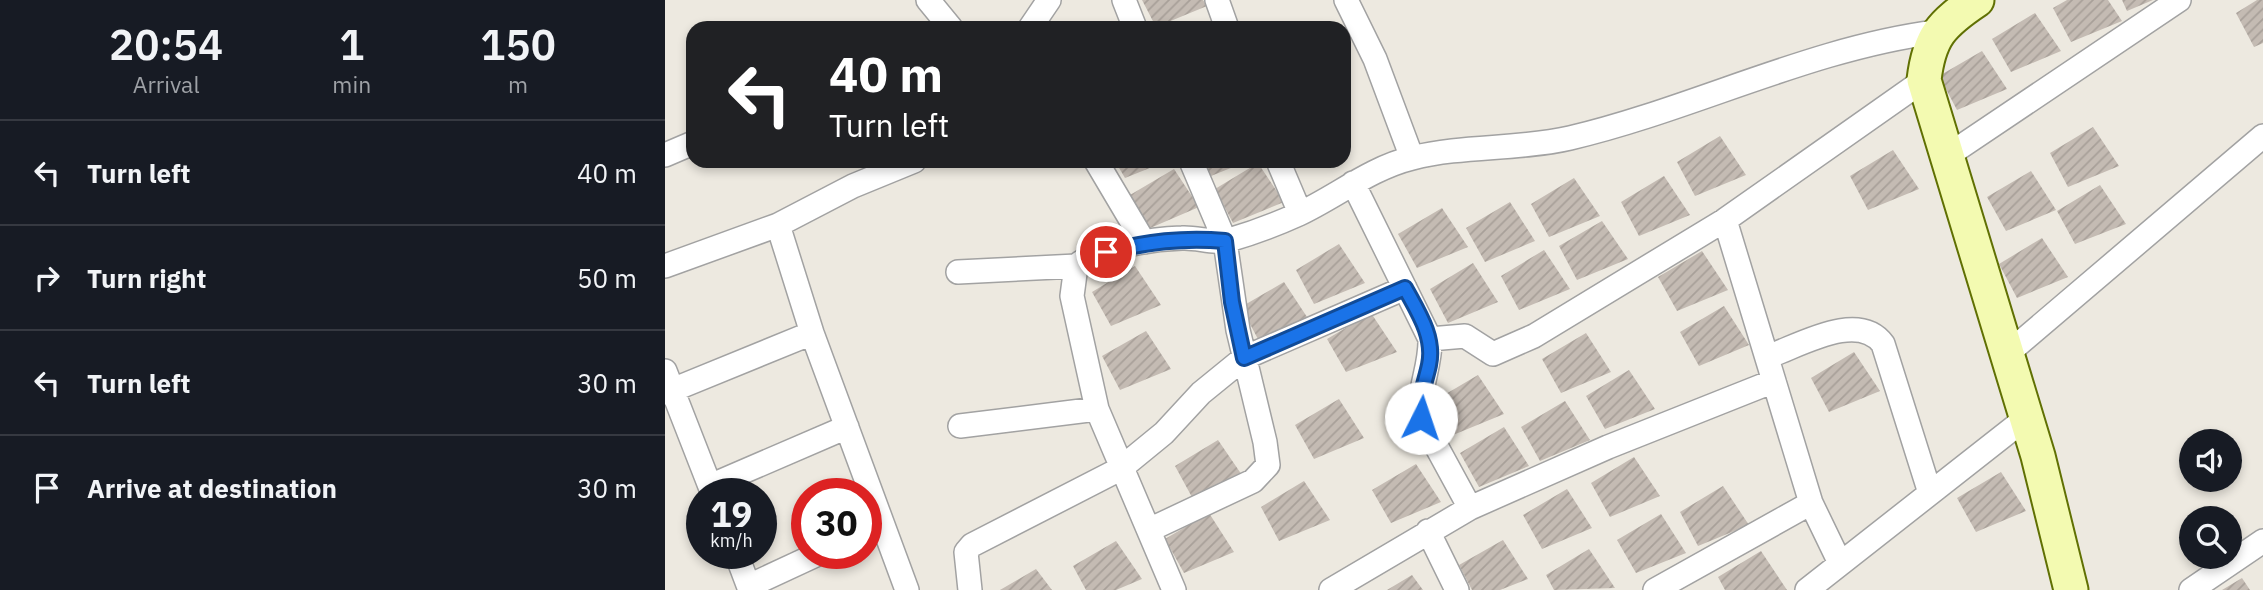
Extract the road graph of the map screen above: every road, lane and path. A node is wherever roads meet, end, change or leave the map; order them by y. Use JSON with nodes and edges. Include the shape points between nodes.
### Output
{"nodes":[{"id":1,"x":928,"y":0,"type":"edge"},
{"id":2,"x":1049,"y":0,"type":"edge"},
{"id":3,"x":1124,"y":0,"type":"edge"},
{"id":4,"x":1217,"y":0,"type":"edge"},
{"id":5,"x":1346,"y":0,"type":"edge"},
{"id":6,"x":1977,"y":0,"type":"edge"},
{"id":7,"x":2179,"y":0,"type":"edge"},
{"id":8,"x":945,"y":21,"type":"edge"},
{"id":9,"x":1035,"y":21,"type":"edge"},
{"id":10,"x":1132,"y":21,"type":"edge"},
{"id":11,"x":1224,"y":21,"type":"edge"},
{"id":12,"x":1936,"y":32,"type":"junction"},
{"id":13,"x":1924,"y":80,"type":"junction"},
{"id":14,"x":2263,"y":136,"type":"edge"},
{"id":15,"x":686,"y":146,"type":"edge"},
{"id":16,"x":665,"y":155,"type":"edge"},
{"id":17,"x":1947,"y":156,"type":"junction"},
{"id":18,"x":1412,"y":158,"type":"junction"},
{"id":19,"x":897,"y":168,"type":"edge"},
{"id":20,"x":1100,"y":168,"type":"edge"},
{"id":21,"x":1194,"y":168,"type":"edge"},
{"id":22,"x":1281,"y":168,"type":"edge"},
{"id":23,"x":1353,"y":183,"type":"junction"},
{"id":24,"x":1300,"y":213,"type":"junction"},
{"id":25,"x":1725,"y":220,"type":"junction"},
{"id":26,"x":778,"y":225,"type":"junction"},
{"id":27,"x":1225,"y":241,"type":"junction"},
{"id":28,"x":1145,"y":242,"type":"junction"},
{"id":29,"x":1076,"y":265,"type":"junction"},
{"id":30,"x":665,"y":267,"type":"edge"},
{"id":31,"x":958,"y":272,"type":"dead end"},
{"id":32,"x":1405,"y":288,"type":"junction"},
{"id":33,"x":812,"y":333,"type":"junction"},
{"id":34,"x":1430,"y":339,"type":"junction"},
{"id":35,"x":2007,"y":354,"type":"junction"},
{"id":36,"x":1767,"y":357,"type":"junction"},
{"id":37,"x":1244,"y":358,"type":"junction"},
{"id":38,"x":1774,"y":381,"type":"junction"},
{"id":39,"x":668,"y":385,"type":"edge"},
{"id":40,"x":1097,"y":408,"type":"junction"},
{"id":41,"x":2026,"y":418,"type":"junction"},
{"id":42,"x":960,"y":426,"type":"dead end"},
{"id":43,"x":846,"y":427,"type":"junction"},
{"id":44,"x":1120,"y":469,"type":"junction"},
{"id":45,"x":706,"y":478,"type":"edge"},
{"id":46,"x":737,"y":478,"type":"edge"},
{"id":47,"x":860,"y":478,"type":"edge"},
{"id":48,"x":1930,"y":493,"type":"junction"},
{"id":49,"x":1811,"y":503,"type":"junction"},
{"id":50,"x":1470,"y":508,"type":"junction"},
{"id":51,"x":1149,"y":530,"type":"junction"},
{"id":52,"x":1428,"y":531,"type":"junction"},
{"id":53,"x":2263,"y":541,"type":"edge"},
{"id":54,"x":882,"y":543,"type":"edge"},
{"id":55,"x":1840,"y":562,"type":"junction"},
{"id":56,"x":791,"y":568,"type":"edge"},
{"id":57,"x":742,"y":569,"type":"edge"},
{"id":58,"x":750,"y":588,"type":"edge"},
{"id":59,"x":907,"y":590,"type":"edge"},
{"id":60,"x":970,"y":590,"type":"edge"},
{"id":61,"x":1174,"y":590,"type":"edge"},
{"id":62,"x":1331,"y":590,"type":"edge"},
{"id":63,"x":1457,"y":590,"type":"edge"},
{"id":64,"x":1655,"y":590,"type":"edge"},
{"id":65,"x":1807,"y":590,"type":"edge"},
{"id":66,"x":2071,"y":590,"type":"edge"},
{"id":67,"x":2191,"y":590,"type":"edge"}],
"edges":[{"from":1,"to":8,"type":"street"},
{"from":2,"to":9,"type":"street"},
{"from":3,"to":10,"type":"street"},
{"from":4,"to":11,"type":"street"},
{"from":5,"to":18,"type":"street","via":[[1375,59]]},
{"from":6,"to":12,"type":"street"},
{"from":7,"to":17,"type":"street"},
{"from":12,"to":13,"type":"street"},
{"from":12,"to":18,"type":"street","via":[[1888,38],[1841,51],[1704,99],[1569,138]]},
{"from":13,"to":17,"type":"street"},
{"from":13,"to":25,"type":"street"},
{"from":14,"to":35,"type":"street"},
{"from":15,"to":16,"type":"street"},
{"from":17,"to":35,"type":"street"},
{"from":18,"to":23,"type":"street"},
{"from":19,"to":26,"type":"street"},
{"from":20,"to":28,"type":"street"},
{"from":21,"to":27,"type":"street"},
{"from":22,"to":24,"type":"street"},
{"from":23,"to":24,"type":"street"},
{"from":23,"to":32,"type":"street"},
{"from":24,"to":27,"type":"street"},
{"from":25,"to":34,"type":"street","via":[[1506,350],[1493,354],[1465,336]]},
{"from":25,"to":36,"type":"street"},
{"from":26,"to":30,"type":"street"},
{"from":26,"to":33,"type":"street"},
{"from":27,"to":28,"type":"street","via":[[1182,238]]},
{"from":27,"to":37,"type":"street"},
{"from":28,"to":29,"type":"street","via":[[1086,257]]},
{"from":29,"to":31,"type":"street"},
{"from":29,"to":40,"type":"street","via":[[1072,296]]},
{"from":32,"to":34,"type":"street"},
{"from":32,"to":37,"type":"street"},
{"from":33,"to":39,"type":"street"},
{"from":33,"to":43,"type":"street"},
{"from":34,"to":50,"type":"street","via":[[1419,404],[1421,418]]},
{"from":35,"to":41,"type":"street"},
{"from":36,"to":38,"type":"street"},
{"from":36,"to":48,"type":"street","via":[[1844,330],[1865,329],[1876,334]]},
{"from":37,"to":44,"type":"street"},
{"from":37,"to":51,"type":"street","via":[[1268,465],[1252,481]]},
{"from":38,"to":49,"type":"street"},
{"from":38,"to":50,"type":"street"},
{"from":39,"to":45,"type":"street"},
{"from":40,"to":42,"type":"street"},
{"from":40,"to":44,"type":"street"},
{"from":41,"to":48,"type":"street"},
{"from":41,"to":66,"type":"street"},
{"from":43,"to":46,"type":"street"},
{"from":43,"to":47,"type":"street"},
{"from":44,"to":51,"type":"street"},
{"from":44,"to":60,"type":"street","via":[[972,545],[966,552]]},
{"from":48,"to":55,"type":"street"},
{"from":49,"to":55,"type":"street"},
{"from":49,"to":64,"type":"street"},
{"from":50,"to":52,"type":"street"},
{"from":51,"to":61,"type":"street"},
{"from":52,"to":62,"type":"street"},
{"from":52,"to":63,"type":"street"},
{"from":53,"to":67,"type":"street"},
{"from":54,"to":59,"type":"street"},
{"from":55,"to":65,"type":"street"},
{"from":56,"to":58,"type":"street"},
{"from":57,"to":58,"type":"street"}]}
